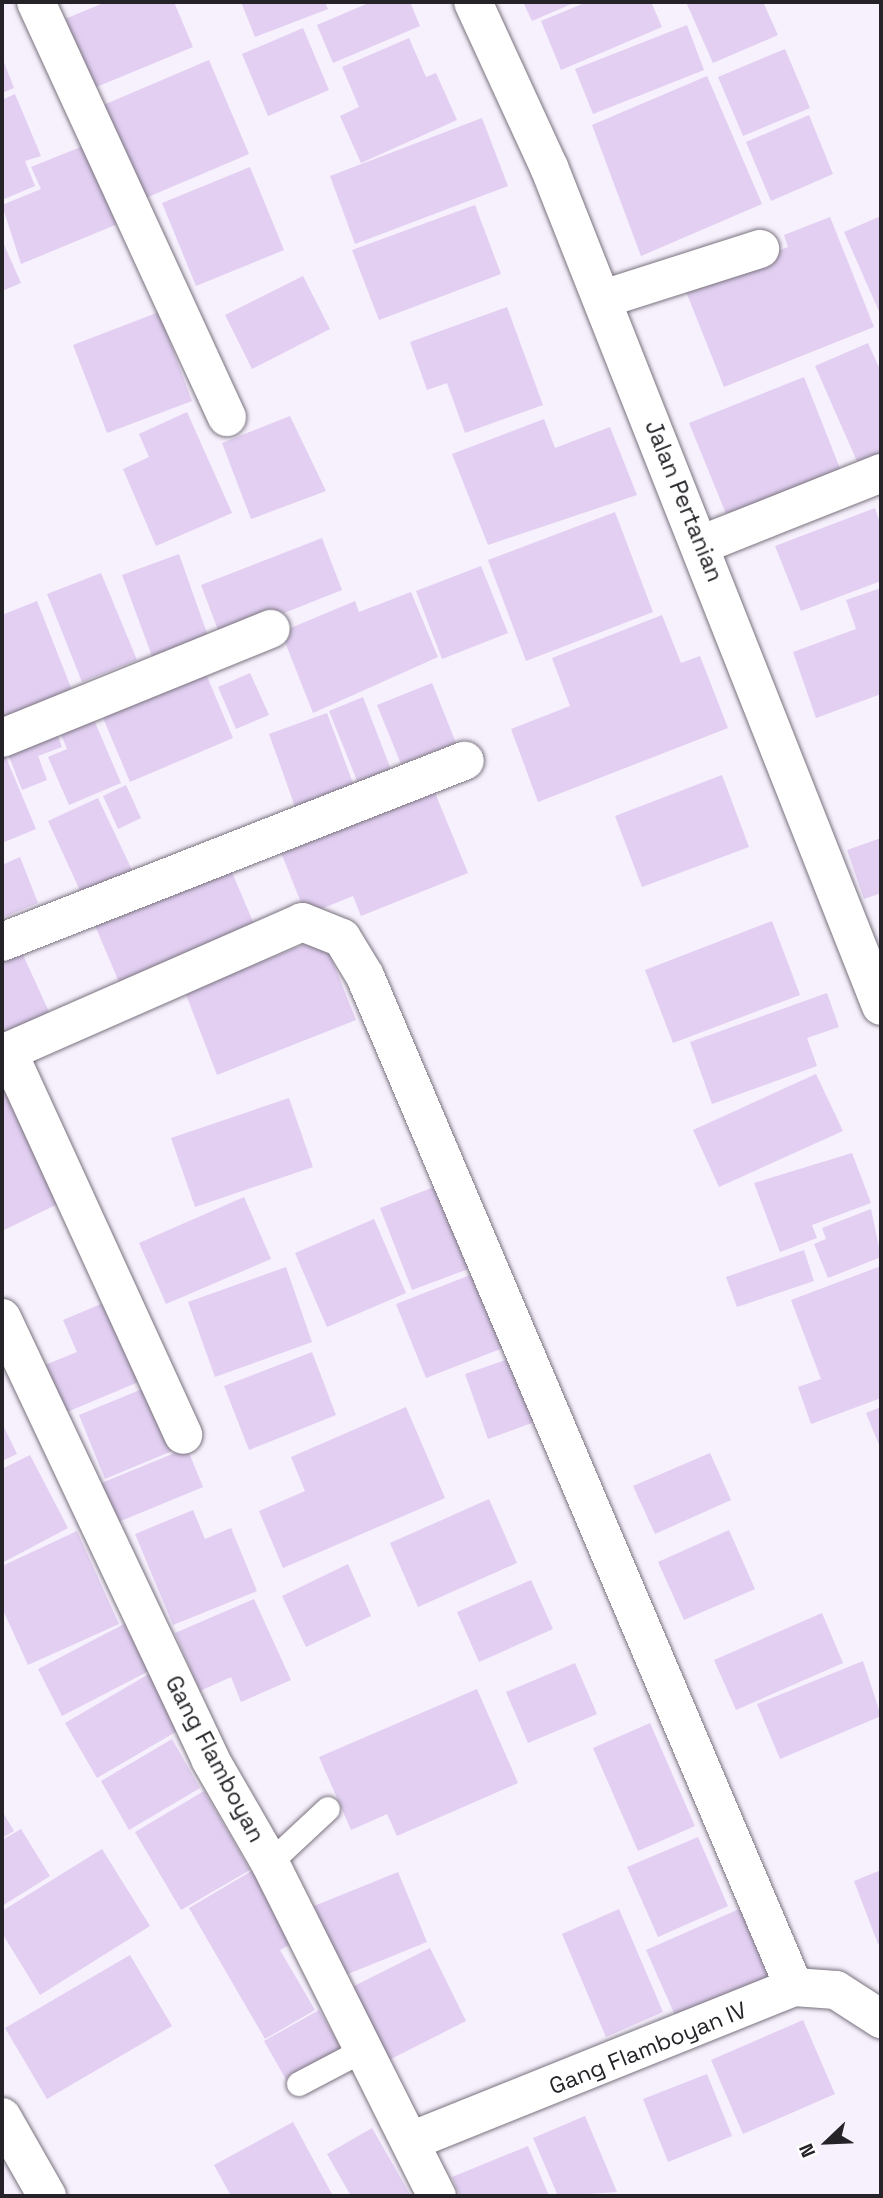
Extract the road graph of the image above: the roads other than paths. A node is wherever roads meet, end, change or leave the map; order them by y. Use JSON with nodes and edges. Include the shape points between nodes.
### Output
{"nodes":[{"id":1,"x":36,"y":2,"type":"edge"},
{"id":2,"x":473,"y":2,"type":"edge"},
{"id":3,"x":760,"y":249,"type":"dead end"},
{"id":4,"x":603,"y":299,"type":"junction"},
{"id":5,"x":227,"y":417,"type":"dead end"},
{"id":6,"x":881,"y":473,"type":"edge"},
{"id":7,"x":703,"y":544,"type":"junction"},
{"id":8,"x":271,"y":629,"type":"dead end"},
{"id":9,"x":2,"y":738,"type":"edge"},
{"id":10,"x":465,"y":761,"type":"dead end"},
{"id":11,"x":2,"y":942,"type":"edge"},
{"id":12,"x":881,"y":1006,"type":"edge"},
{"id":13,"x":5,"y":1053,"type":"edge"},
{"id":14,"x":2,"y":1318,"type":"edge"},
{"id":15,"x":183,"y":1435,"type":"dead end"},
{"id":16,"x":328,"y":1809,"type":"dead end"},
{"id":17,"x":270,"y":1863,"type":"junction"},
{"id":18,"x":794,"y":1987,"type":"junction"},
{"id":19,"x":881,"y":2019,"type":"edge"},
{"id":20,"x":360,"y":2052,"type":"junction"},
{"id":21,"x":299,"y":2084,"type":"dead end"},
{"id":22,"x":2,"y":2117,"type":"edge"},
{"id":23,"x":411,"y":2141,"type":"junction"},
{"id":24,"x":47,"y":2196,"type":"edge"},
{"id":25,"x":437,"y":2196,"type":"edge"}],
"edges":[{"from":1,"to":5,"type":"street"},
{"from":2,"to":4,"type":"street","name":"Jalan Pertanian"},
{"from":3,"to":4,"type":"street"},
{"from":4,"to":7,"type":"street","name":"Jalan Pertanian"},
{"from":6,"to":7,"type":"street"},
{"from":7,"to":12,"type":"street","name":"Jalan Pertanian"},
{"from":8,"to":9,"type":"street"},
{"from":10,"to":11,"type":"street"},
{"from":13,"to":15,"type":"street"},
{"from":13,"to":18,"type":"street","via":[[302,922],[342,937],[365,976]]},
{"from":14,"to":17,"type":"street","name":"Gang Flamboyan","via":[[210,1759]]},
{"from":16,"to":17,"type":"lane"},
{"from":17,"to":20,"type":"street","name":"Gang Flamboyan"},
{"from":18,"to":19,"type":"street","name":"Gang Flamboyan IV","via":[[836,1990]]},
{"from":18,"to":23,"type":"street","name":"Gang Flamboyan IV"},
{"from":20,"to":21,"type":"lane"},
{"from":20,"to":23,"type":"street","name":"Gang Flamboyan"},
{"from":22,"to":24,"type":"street"},
{"from":23,"to":25,"type":"street","name":"Gang Flamboyan"}]}
